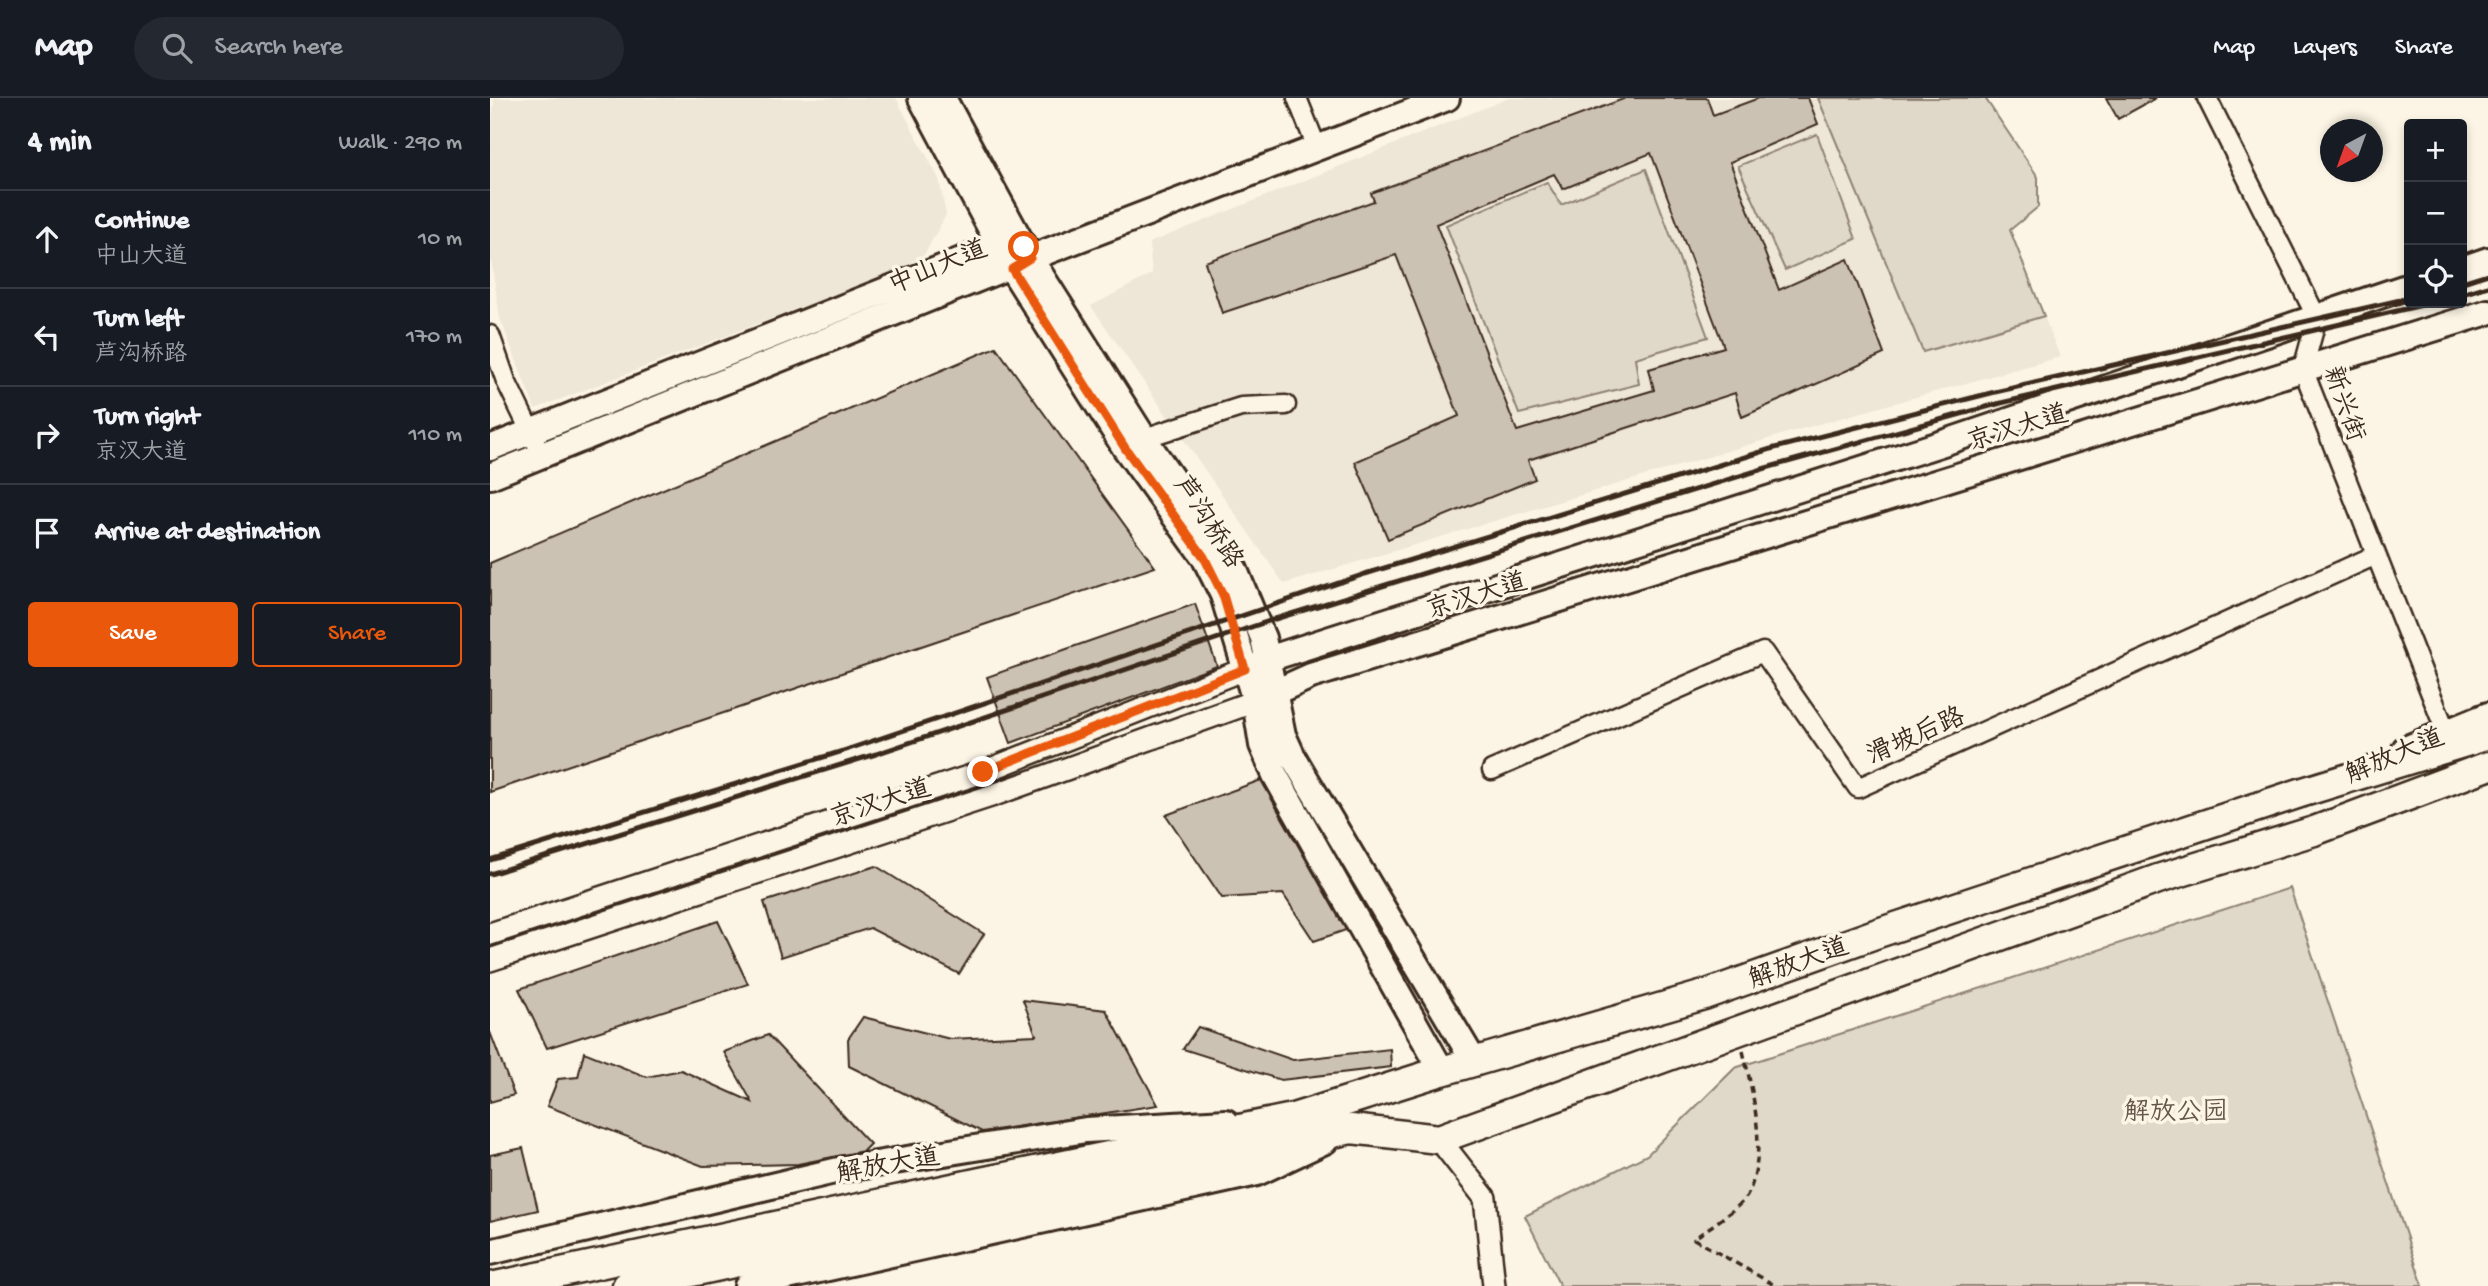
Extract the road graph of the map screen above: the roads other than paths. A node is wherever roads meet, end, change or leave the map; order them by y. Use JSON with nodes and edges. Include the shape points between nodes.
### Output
{"nodes":[{"id":1,"x":920,"y":98,"type":"edge"},
{"id":2,"x":943,"y":98,"type":"edge"},
{"id":3,"x":1297,"y":98,"type":"edge"},
{"id":4,"x":1447,"y":98,"type":"edge"},
{"id":5,"x":2207,"y":98,"type":"edge"},
{"id":6,"x":1317,"y":148,"type":"junction"},
{"id":7,"x":1016,"y":254,"type":"junction"},
{"id":8,"x":2488,"y":260,"type":"edge"},
{"id":9,"x":2467,"y":267,"type":"edge"},
{"id":10,"x":2404,"y":288,"type":"edge"},
{"id":11,"x":2488,"y":312,"type":"edge"},
{"id":12,"x":2317,"y":317,"type":"junction"},
{"id":13,"x":490,"y":335,"type":"edge"},
{"id":14,"x":2303,"y":369,"type":"junction"},
{"id":15,"x":1286,"y":405,"type":"dead end"},
{"id":16,"x":531,"y":432,"type":"junction"},
{"id":17,"x":1144,"y":438,"type":"junction"},
{"id":18,"x":490,"y":448,"type":"edge"},
{"id":19,"x":542,"y":455,"type":"junction"},
{"id":20,"x":490,"y":476,"type":"edge"},
{"id":21,"x":2376,"y":555,"type":"junction"},
{"id":22,"x":1268,"y":659,"type":"junction"},
{"id":23,"x":1245,"y":669,"type":"junction"},
{"id":24,"x":1264,"y":697,"type":"junction"},
{"id":25,"x":2488,"y":715,"type":"edge"},
{"id":26,"x":2446,"y":732,"type":"junction"},
{"id":27,"x":2488,"y":735,"type":"edge"},
{"id":28,"x":2488,"y":766,"type":"edge"},
{"id":29,"x":1492,"y":770,"type":"dead end"},
{"id":30,"x":2488,"y":778,"type":"edge"},
{"id":31,"x":2300,"y":793,"type":"junction"},
{"id":32,"x":2314,"y":831,"type":"junction"},
{"id":33,"x":490,"y":933,"type":"edge"},
{"id":34,"x":490,"y":960,"type":"edge"},
{"id":35,"x":1475,"y":1063,"type":"junction"},
{"id":36,"x":1442,"y":1071,"type":"junction"},
{"id":37,"x":1293,"y":1118,"type":"junction"},
{"id":38,"x":1351,"y":1129,"type":"junction"},
{"id":39,"x":1439,"y":1139,"type":"junction"},
{"id":40,"x":982,"y":1194,"type":"junction"},
{"id":41,"x":490,"y":1252,"type":"edge"},
{"id":42,"x":496,"y":1286,"type":"edge"},
{"id":43,"x":627,"y":1286,"type":"edge"},
{"id":44,"x":747,"y":1286,"type":"edge"},
{"id":45,"x":1494,"y":1286,"type":"edge"}],
"edges":[{"from":1,"to":7,"type":"main road","name":"芦沟桥路"},
{"from":2,"to":7,"type":"main road","name":"芦沟桥路"},
{"from":3,"to":6,"type":"street"},
{"from":4,"to":6,"type":"main road","name":"中山大道"},
{"from":5,"to":12,"type":"street"},
{"from":6,"to":7,"type":"main road","name":"中山大道"},
{"from":7,"to":16,"type":"main road","name":"中山大道"},
{"from":7,"to":17,"type":"main road","name":"芦沟桥路"},
{"from":7,"to":19,"type":"main road","name":"中山大道"},
{"from":7,"to":23,"type":"main road","name":"芦沟桥路","via":[[1125,448],[1204,557],[1223,595]]},
{"from":8,"to":9,"type":"main road"},
{"from":10,"to":12,"type":"main road","name":"京汉大道"},
{"from":11,"to":14,"type":"main road","name":"京汉大道"},
{"from":12,"to":14,"type":"street","name":"新兴街"},
{"from":12,"to":22,"type":"main road","name":"京汉大道","via":[[1943,443]]},
{"from":13,"to":16,"type":"street"},
{"from":14,"to":21,"type":"street","name":"新兴街"},
{"from":14,"to":24,"type":"main road","name":"京汉大道","via":[[1324,672]]},
{"from":15,"to":17,"type":"street","via":[[1241,407]]},
{"from":16,"to":18,"type":"main road","name":"中山大道"},
{"from":16,"to":19,"type":"street"},
{"from":17,"to":22,"type":"main road","name":"芦沟桥路","via":[[1235,570],[1250,600]]},
{"from":19,"to":20,"type":"main road","name":"中山大道"},
{"from":21,"to":26,"type":"street","name":"新兴街"},
{"from":21,"to":29,"type":"street","name":"滑坡后路","via":[[1858,788],[1763,652]]},
{"from":22,"to":23,"type":"street","name":"京汉大道"},
{"from":22,"to":24,"type":"main road","name":"芦沟桥路"},
{"from":23,"to":24,"type":"main road","name":"芦沟桥路"},
{"from":23,"to":33,"type":"street","name":"京汉大道","via":[[983,772]]},
{"from":24,"to":34,"type":"street","name":"京汉大道","via":[[991,796]]},
{"from":24,"to":35,"type":"main road","name":"芦沟桥路","via":[[1293,757]]},
{"from":24,"to":36,"type":"main road","name":"芦沟桥路","via":[[1262,745],[1275,775]]},
{"from":25,"to":26,"type":"main road","name":"解放大道"},
{"from":26,"to":31,"type":"main road","name":"解放大道"},
{"from":27,"to":31,"type":"main road","name":"解放大道"},
{"from":28,"to":32,"type":"main road","name":"解放大道"},
{"from":30,"to":32,"type":"main road","name":"解放大道"},
{"from":31,"to":35,"type":"main road","name":"解放大道","via":[[1704,995]]},
{"from":32,"to":39,"type":"main road","name":"解放大道","via":[[2158,879]]},
{"from":35,"to":36,"type":"main road","name":"解放大道"},
{"from":36,"to":37,"type":"main road","name":"解放大道"},
{"from":37,"to":40,"type":"main road","name":"解放大道"},
{"from":37,"to":41,"type":"main road","name":"解放大道","via":[[1086,1130],[839,1170]]},
{"from":38,"to":39,"type":"main road","name":"解放大道"},
{"from":38,"to":40,"type":"main road","name":"解放大道"},
{"from":38,"to":44,"type":"main road","via":[[1257,1174]]},
{"from":39,"to":45,"type":"street","via":[[1485,1198]]},
{"from":40,"to":42,"type":"main road","name":"解放大道"},
{"from":40,"to":43,"type":"main road","name":"解放大道"}]}
